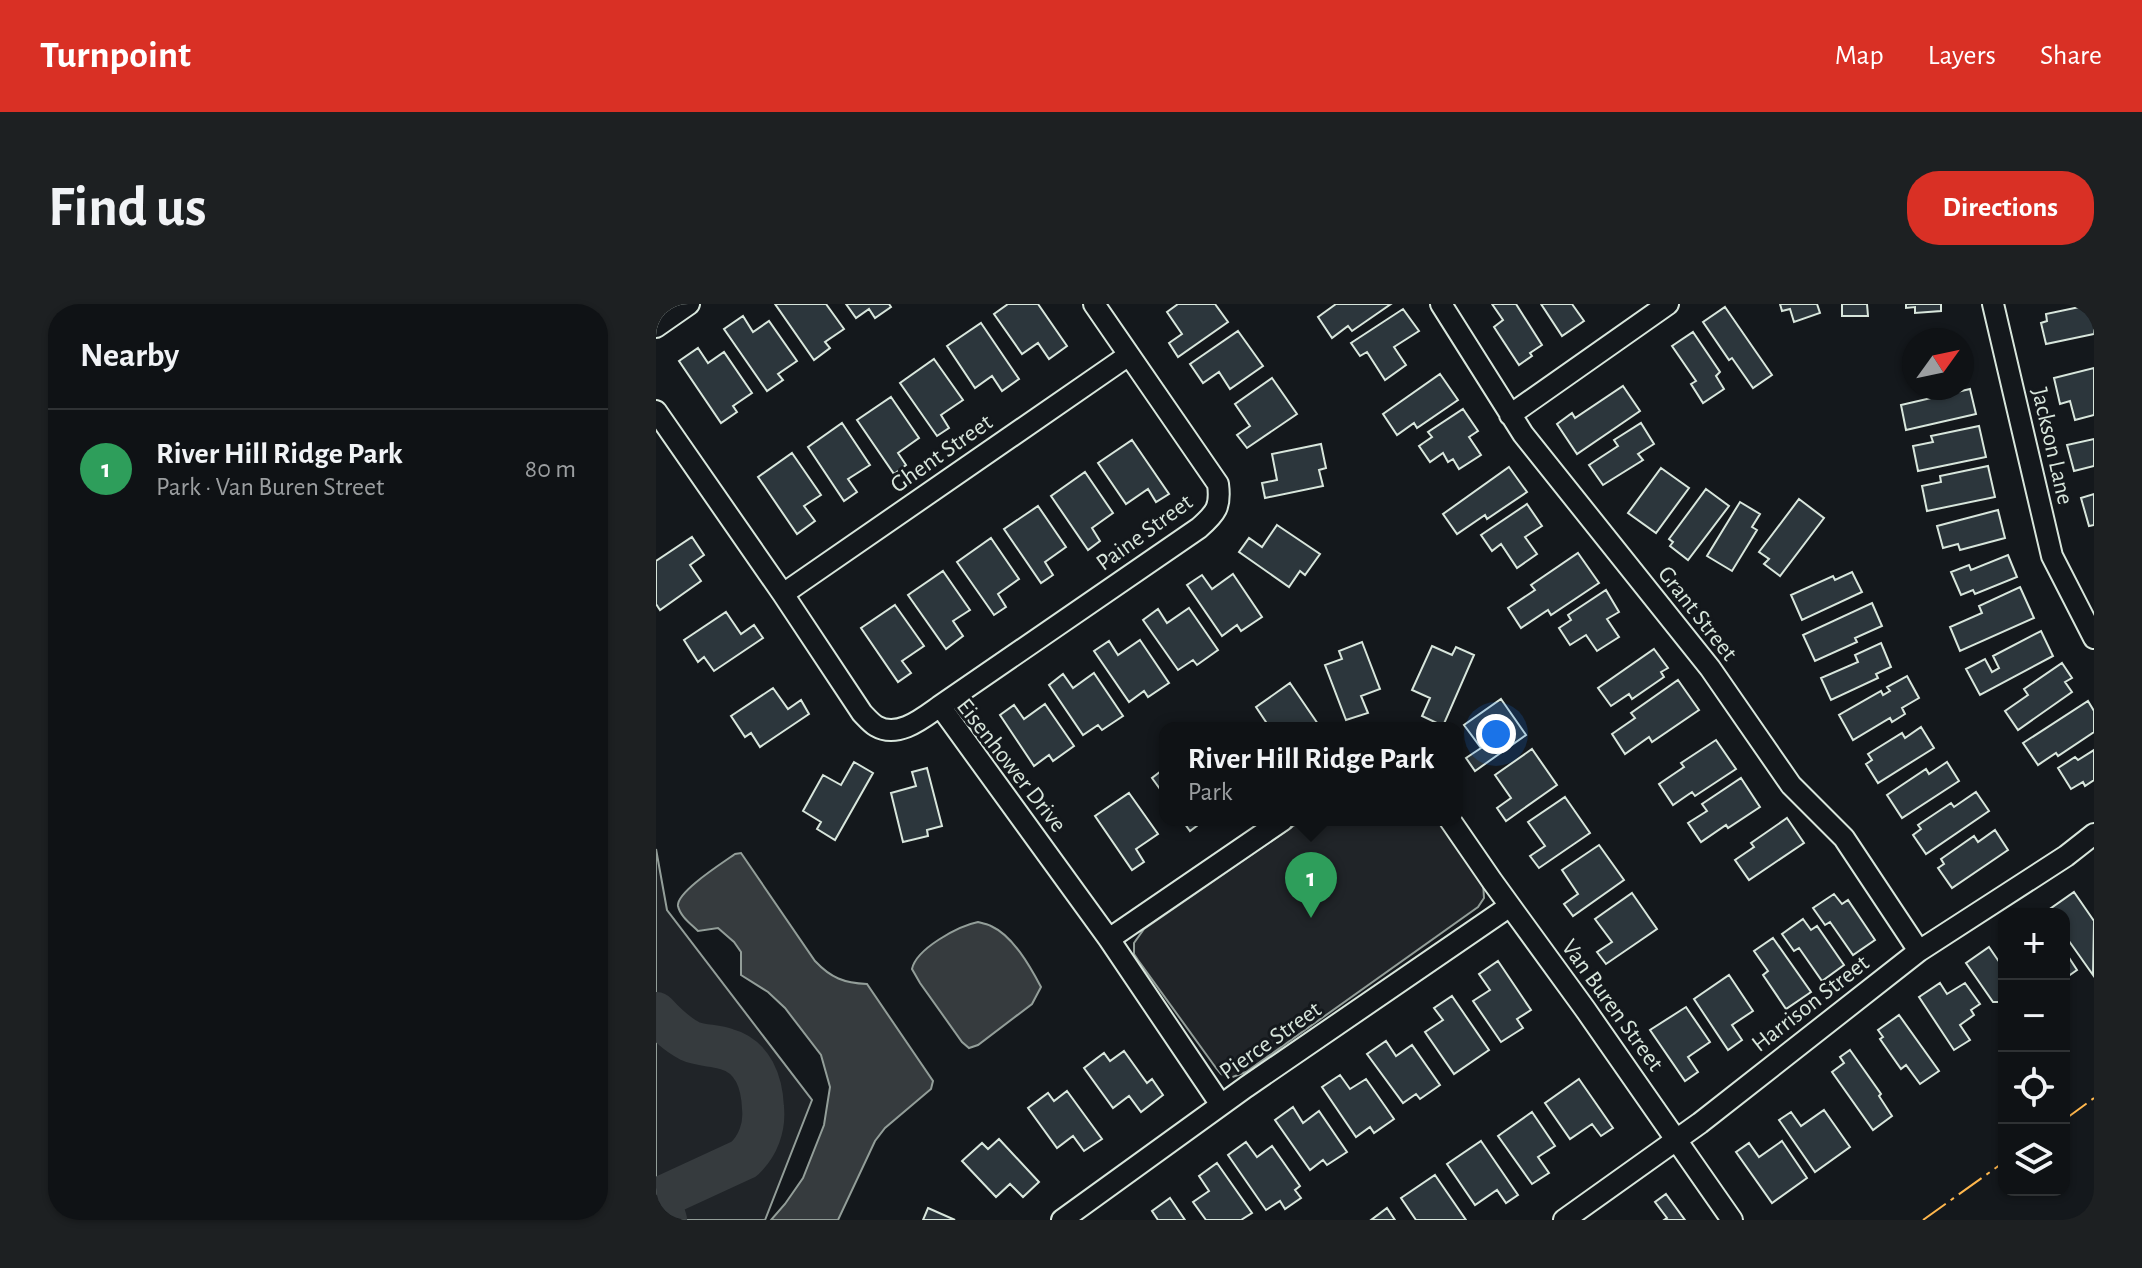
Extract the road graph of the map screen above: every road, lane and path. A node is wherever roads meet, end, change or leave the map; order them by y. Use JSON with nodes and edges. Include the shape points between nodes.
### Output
{"nodes":[{"id":1,"x":689,"y":304,"type":"edge"},
{"id":2,"x":1094,"y":304,"type":"edge"},
{"id":3,"x":1441,"y":304,"type":"edge"},
{"id":4,"x":1668,"y":304,"type":"edge"},
{"id":5,"x":1993,"y":304,"type":"edge"},
{"id":6,"x":656,"y":327,"type":"edge"},
{"id":7,"x":1129,"y":355,"type":"junction"},
{"id":8,"x":656,"y":411,"type":"edge"},
{"id":9,"x":1510,"y":415,"type":"junction"},
{"id":10,"x":783,"y":594,"type":"junction"},
{"id":11,"x":2094,"y":638,"type":"edge"},
{"id":12,"x":940,"y":706,"type":"junction"},
{"id":13,"x":1274,"y":826,"type":"edge"},
{"id":14,"x":1454,"y":826,"type":"edge"},
{"id":15,"x":2094,"y":834,"type":"edge"},
{"id":16,"x":1510,"y":906,"type":"junction"},
{"id":17,"x":1109,"y":939,"type":"junction"},
{"id":18,"x":1919,"y":951,"type":"junction"},
{"id":19,"x":1221,"y":1105,"type":"junction"},
{"id":20,"x":1676,"y":1139,"type":"junction"},
{"id":21,"x":1062,"y":1220,"type":"edge"},
{"id":22,"x":1564,"y":1220,"type":"edge"},
{"id":23,"x":1732,"y":1220,"type":"edge"}],
"edges":[{"from":1,"to":6,"type":"street"},
{"from":2,"to":7,"type":"street","name":"Paine Street"},
{"from":3,"to":9,"type":"street","name":"Grant Street"},
{"from":4,"to":9,"type":"street"},
{"from":5,"to":11,"type":"street","name":"Jackson Lane","via":[[2052,556]]},
{"from":7,"to":10,"type":"street","name":"Ghent Street"},
{"from":7,"to":12,"type":"street","name":"Paine Street","via":[[1218,484],[1220,499],[1213,517]]},
{"from":8,"to":10,"type":"street","name":"Eisenhower Drive"},
{"from":9,"to":18,"type":"street","name":"Grant Street","via":[[1710,668],[1791,785],[1844,838]]},
{"from":10,"to":12,"type":"street","name":"Eisenhower Drive","via":[[862,713],[879,728],[897,730]]},
{"from":12,"to":17,"type":"street","name":"Eisenhower Drive"},
{"from":13,"to":17,"type":"street"},
{"from":14,"to":16,"type":"street","name":"Van Buren Street"},
{"from":15,"to":18,"type":"street","name":"Harrison Street"},
{"from":16,"to":19,"type":"street","name":"Pierce Street"},
{"from":16,"to":20,"type":"street","name":"Van Buren Street"},
{"from":17,"to":19,"type":"street","name":"Eisenhower Drive"},
{"from":18,"to":20,"type":"street","name":"Harrison Street"},
{"from":19,"to":21,"type":"street","name":"Pierce Street"},
{"from":20,"to":22,"type":"street","name":"Harrison Street"},
{"from":20,"to":23,"type":"street","name":"Van Buren Street"}]}
